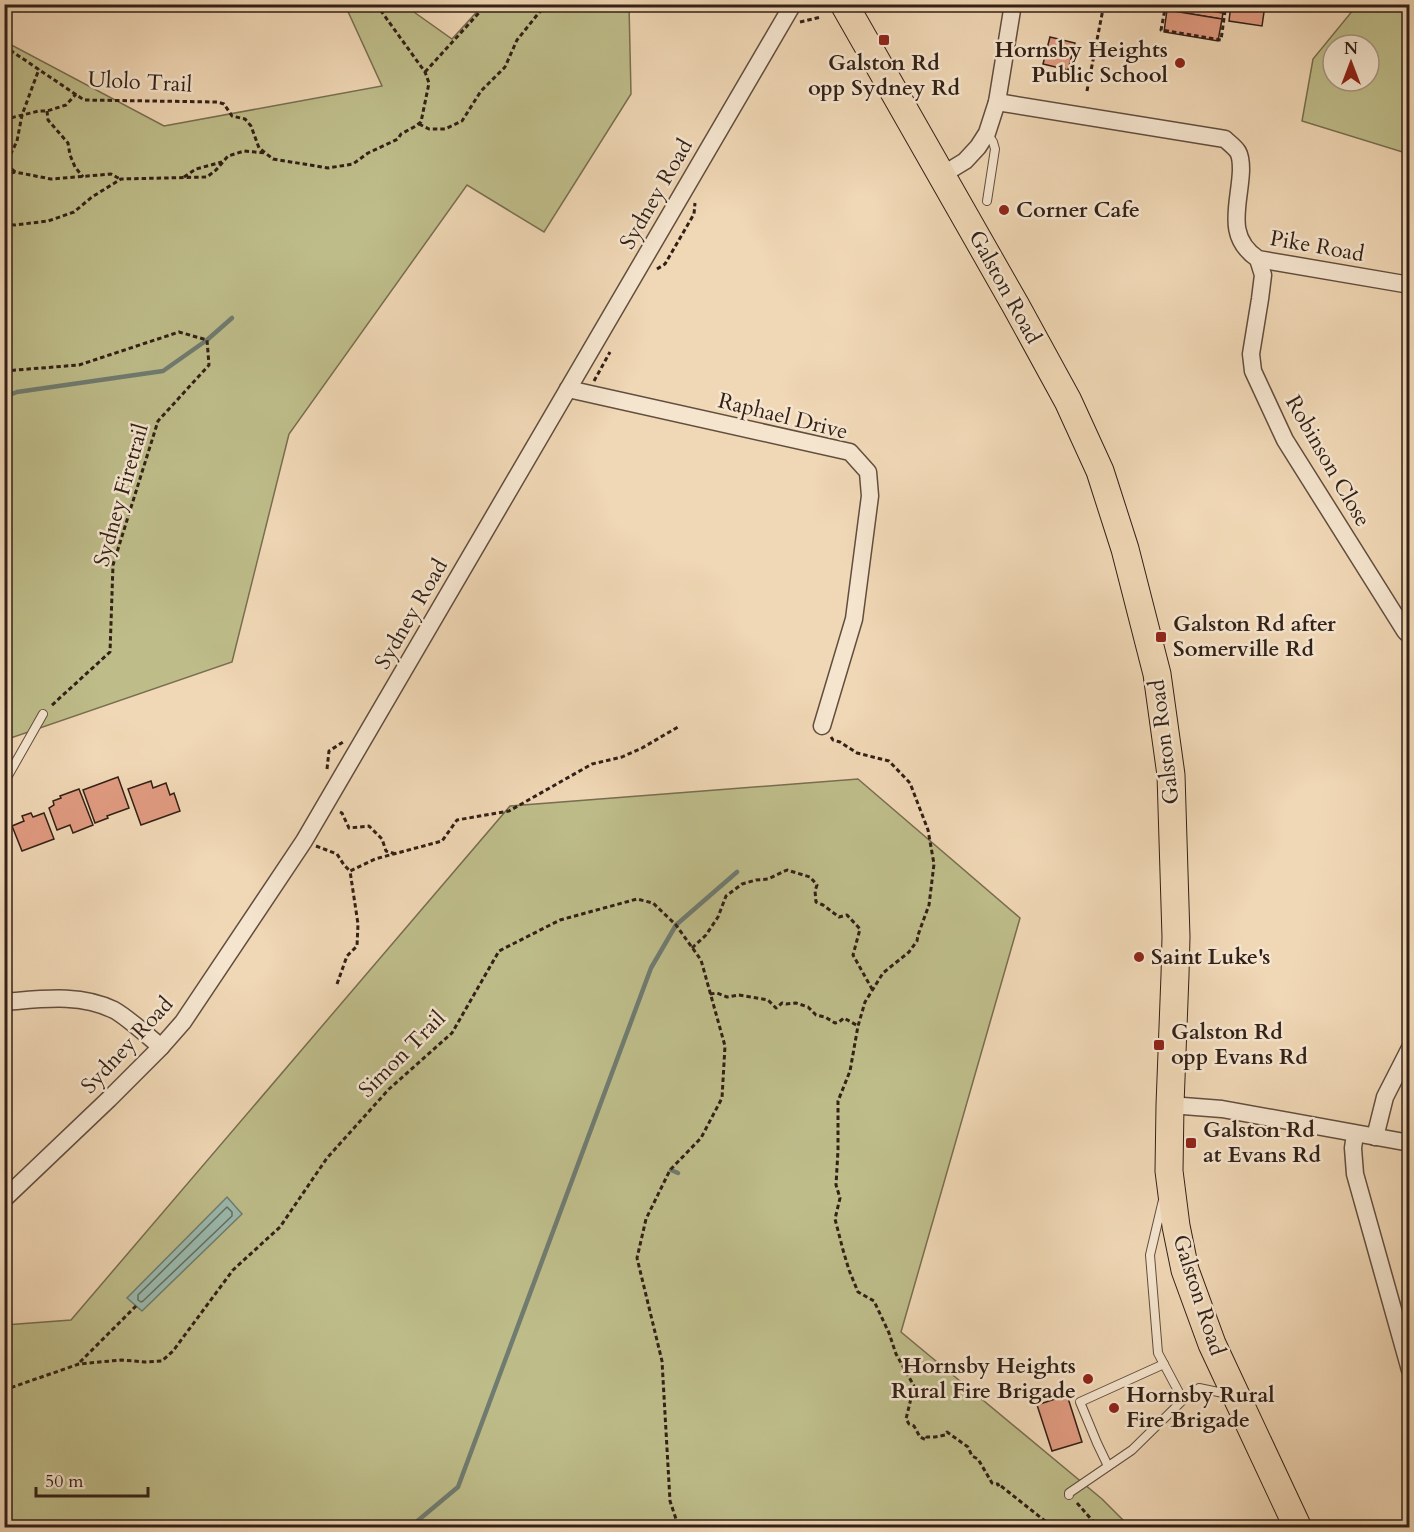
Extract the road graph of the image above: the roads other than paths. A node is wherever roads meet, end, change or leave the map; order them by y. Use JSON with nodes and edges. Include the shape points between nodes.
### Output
{"nodes":[{"id":1,"x":793,"y":4,"type":"edge"},
{"id":2,"x":844,"y":4,"type":"edge"},
{"id":3,"x":1013,"y":4,"type":"edge"},
{"id":4,"x":997,"y":102,"type":"junction"},
{"id":5,"x":987,"y":133,"type":"junction"},
{"id":6,"x":942,"y":175,"type":"junction"},
{"id":7,"x":987,"y":201,"type":"dead end"},
{"id":8,"x":1258,"y":259,"type":"junction"},
{"id":9,"x":1410,"y":285,"type":"edge"},
{"id":10,"x":568,"y":389,"type":"junction"},
{"id":11,"x":1410,"y":636,"type":"edge"},
{"id":12,"x":43,"y":714,"type":"road end"},
{"id":13,"x":822,"y":726,"type":"road end"},
{"id":14,"x":4,"y":781,"type":"edge"},
{"id":15,"x":4,"y":1002,"type":"edge"},
{"id":16,"x":161,"y":1047,"type":"junction"},
{"id":17,"x":1410,"y":1048,"type":"edge"},
{"id":18,"x":1170,"y":1105,"type":"junction"},
{"id":19,"x":1355,"y":1134,"type":"junction"},
{"id":20,"x":1376,"y":1137,"type":"junction"},
{"id":21,"x":1410,"y":1143,"type":"edge"},
{"id":22,"x":1169,"y":1171,"type":"junction"},
{"id":23,"x":4,"y":1199,"type":"edge"},
{"id":24,"x":1164,"y":1364,"type":"junction"},
{"id":25,"x":1410,"y":1370,"type":"edge"},
{"id":26,"x":1236,"y":1396,"type":"junction"},
{"id":27,"x":1183,"y":1400,"type":"junction"},
{"id":28,"x":1108,"y":1466,"type":"junction"},
{"id":29,"x":1069,"y":1495,"type":"road end"},
{"id":30,"x":1298,"y":1527,"type":"edge"}],
"edges":[{"from":1,"to":10,"type":"street","name":"Sydney Road"},
{"from":2,"to":6,"type":"main road","name":"Galston Road"},
{"from":3,"to":4,"type":"street"},
{"from":4,"to":5,"type":"street"},
{"from":4,"to":8,"type":"street","name":"Pike Road","via":[[1225,139],[1239,153],[1241,164],[1238,234],[1243,246]]},
{"from":5,"to":6,"type":"street","via":[[965,161]]},
{"from":5,"to":7,"type":"lane","via":[[995,149]]},
{"from":6,"to":18,"type":"main road","name":"Galston Road","via":[[1086,440],[1100,471],[1142,613],[1157,675],[1171,775],[1176,947]]},
{"from":8,"to":9,"type":"street","name":"Pike Road"},
{"from":8,"to":11,"type":"street","name":"Robinson Close","via":[[1263,275],[1251,354],[1253,371],[1285,440]]},
{"from":10,"to":13,"type":"street","name":"Raphael Drive","via":[[850,452],[868,472],[870,496],[854,619]]},
{"from":10,"to":16,"type":"street","name":"Sydney Road","via":[[304,841],[183,1022]]},
{"from":12,"to":14,"type":"lane"},
{"from":15,"to":16,"type":"street","via":[[86,999],[115,1010]]},
{"from":16,"to":23,"type":"street","name":"Sydney Road"},
{"from":17,"to":20,"type":"street","via":[[1385,1097]]},
{"from":18,"to":19,"type":"street","via":[[1222,1109]]},
{"from":18,"to":22,"type":"main road","name":"Galston Road"},
{"from":19,"to":20,"type":"street"},
{"from":19,"to":25,"type":"street","via":[[1355,1174]]},
{"from":20,"to":21,"type":"street"},
{"from":22,"to":24,"type":"lane","via":[[1150,1255],[1158,1353]]},
{"from":22,"to":26,"type":"main road","name":"Galston Road","via":[[1185,1270]]},
{"from":24,"to":27,"type":"lane"},
{"from":24,"to":28,"type":"lane","via":[[1080,1402]]},
{"from":26,"to":27,"type":"lane","via":[[1199,1388]]},
{"from":26,"to":30,"type":"main road","name":"Galston Road"},
{"from":27,"to":28,"type":"lane","via":[[1132,1450]]},
{"from":28,"to":29,"type":"lane"}]}
